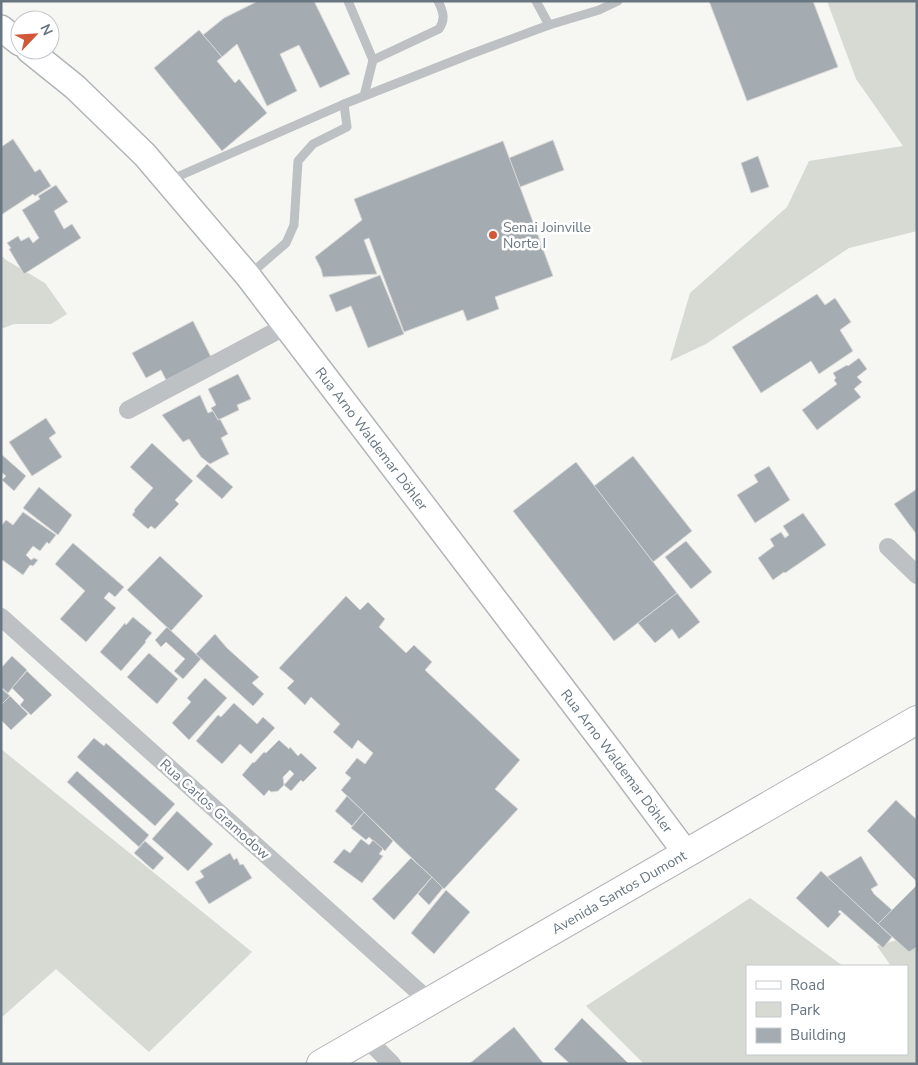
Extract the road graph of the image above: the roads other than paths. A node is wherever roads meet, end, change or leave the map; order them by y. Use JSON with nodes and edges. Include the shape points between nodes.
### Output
{"nodes":[{"id":1,"x":348,"y":1,"type":"edge"},
{"id":2,"x":438,"y":1,"type":"edge"},
{"id":3,"x":536,"y":1,"type":"edge"},
{"id":4,"x":618,"y":1,"type":"edge"},
{"id":5,"x":549,"y":25,"type":"junction"},
{"id":6,"x":41,"y":60,"type":"edge"},
{"id":7,"x":373,"y":60,"type":"junction"},
{"id":8,"x":364,"y":96,"type":"junction"},
{"id":9,"x":344,"y":104,"type":"junction"},
{"id":10,"x":168,"y":181,"type":"junction"},
{"id":11,"x":248,"y":276,"type":"junction"},
{"id":12,"x":286,"y":326,"type":"junction"},
{"id":13,"x":128,"y":410,"type":"dead end"},
{"id":14,"x":888,"y":547,"type":"dead end"},
{"id":15,"x":917,"y":575,"type":"edge"},
{"id":16,"x":1,"y":616,"type":"edge"},
{"id":17,"x":917,"y":720,"type":"edge"},
{"id":18,"x":686,"y":853,"type":"junction"},
{"id":19,"x":430,"y":1001,"type":"junction"},
{"id":20,"x":366,"y":1038,"type":"junction"},
{"id":21,"x":321,"y":1064,"type":"edge"},
{"id":22,"x":392,"y":1064,"type":"edge"}],
"edges":[{"from":1,"to":7,"type":"lane"},
{"from":2,"to":7,"type":"lane","via":[[443,12],[443,23],[439,29]]},
{"from":3,"to":5,"type":"lane"},
{"from":4,"to":5,"type":"lane"},
{"from":5,"to":8,"type":"lane"},
{"from":6,"to":10,"type":"main road","name":"Rua Arno Waldemar Döhler","via":[[109,119]]},
{"from":7,"to":8,"type":"lane"},
{"from":8,"to":9,"type":"lane"},
{"from":9,"to":10,"type":"lane"},
{"from":9,"to":11,"type":"lane","via":[[346,127],[313,144],[298,161],[294,225],[286,243]]},
{"from":10,"to":11,"type":"main road","name":"Rua Arno Waldemar Döhler"},
{"from":11,"to":12,"type":"main road","name":"Rua Arno Waldemar Döhler"},
{"from":12,"to":13,"type":"street"},
{"from":12,"to":18,"type":"main road","name":"Rua Arno Waldemar Döhler"},
{"from":14,"to":15,"type":"street"},
{"from":16,"to":19,"type":"street","name":"Rua Carlos Gramodow"},
{"from":17,"to":18,"type":"main road","name":"Avenida Santos Dumont"},
{"from":18,"to":19,"type":"main road","name":"Avenida Santos Dumont"},
{"from":19,"to":20,"type":"main road","name":"Avenida Santos Dumont"},
{"from":20,"to":21,"type":"main road","name":"Avenida Santos Dumont"},
{"from":20,"to":22,"type":"street"}]}
